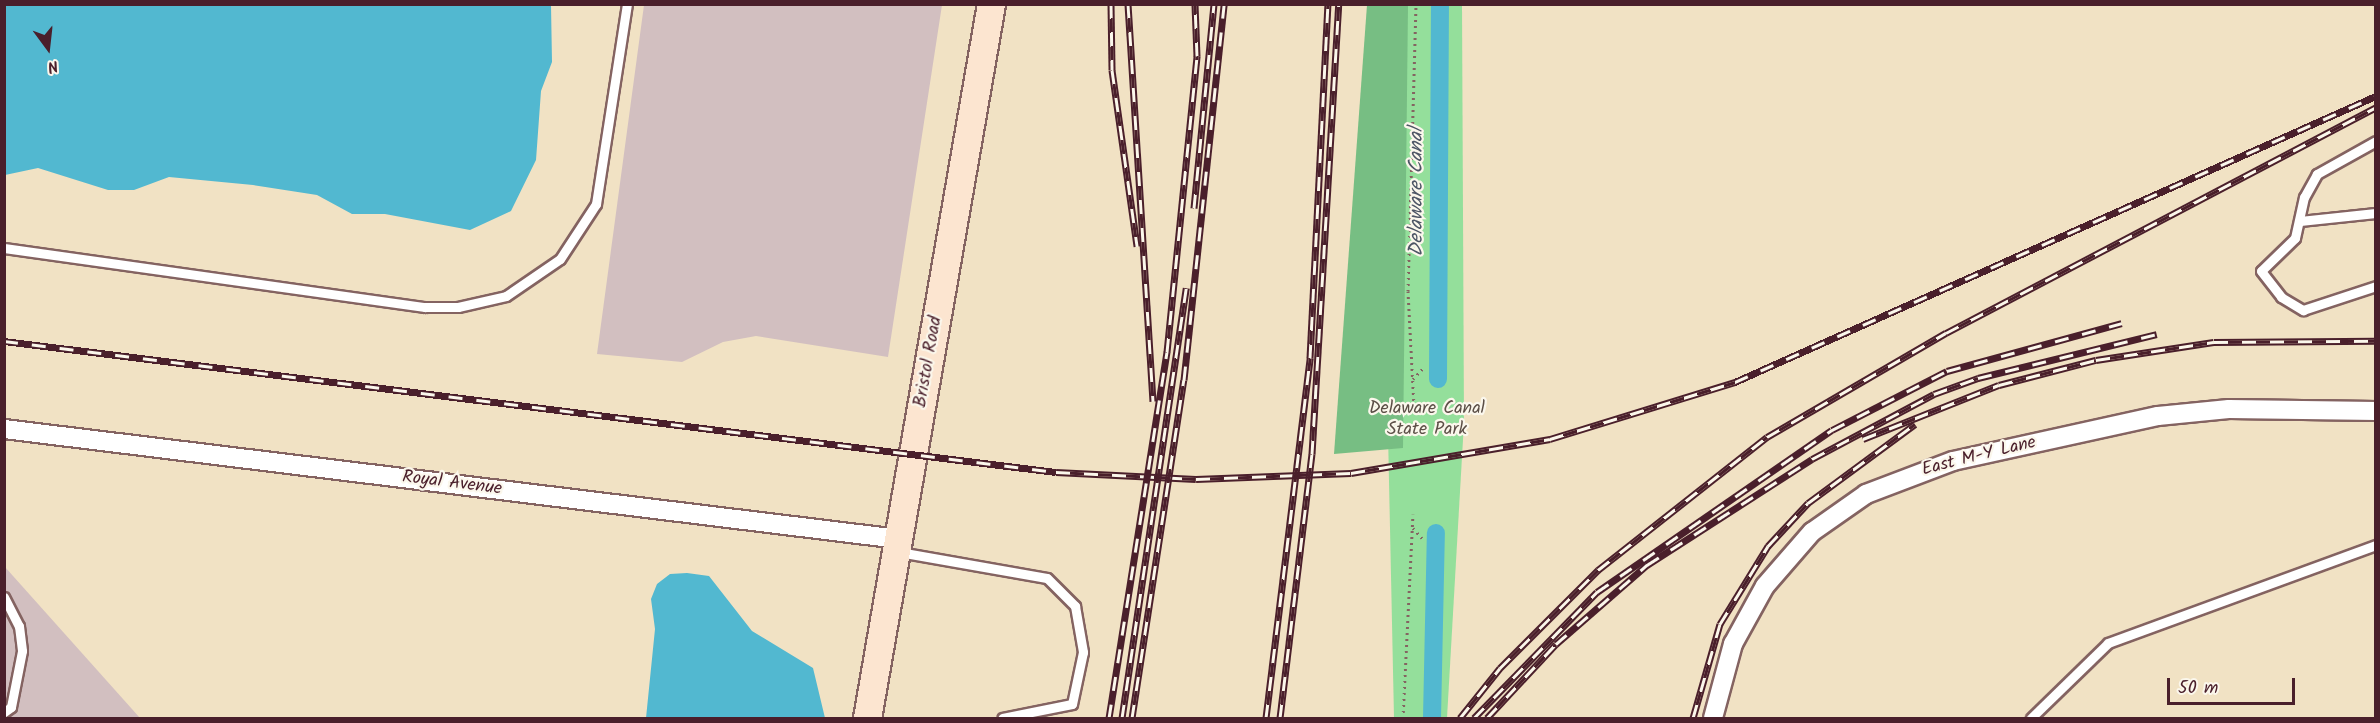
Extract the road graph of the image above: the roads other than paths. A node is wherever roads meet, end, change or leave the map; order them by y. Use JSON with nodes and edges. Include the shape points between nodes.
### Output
{"nodes":[{"id":1,"x":627,"y":4,"type":"edge"},
{"id":2,"x":991,"y":4,"type":"edge"},
{"id":3,"x":2376,"y":141,"type":"edge"},
{"id":4,"x":2376,"y":213,"type":"edge"},
{"id":5,"x":2300,"y":221,"type":"junction"},
{"id":6,"x":4,"y":248,"type":"edge"},
{"id":7,"x":2376,"y":286,"type":"edge"},
{"id":8,"x":2376,"y":411,"type":"edge"},
{"id":9,"x":4,"y":429,"type":"edge"},
{"id":10,"x":898,"y":545,"type":"junction"},
{"id":11,"x":2376,"y":545,"type":"edge"},
{"id":12,"x":4,"y":597,"type":"edge"},
{"id":13,"x":4,"y":712,"type":"edge"},
{"id":14,"x":867,"y":718,"type":"edge"},
{"id":15,"x":1002,"y":718,"type":"edge"},
{"id":16,"x":1713,"y":718,"type":"edge"},
{"id":17,"x":2031,"y":718,"type":"edge"}],
"edges":[{"from":1,"to":6,"type":"lane","via":[[596,204],[560,259],[506,296],[458,308],[425,307]]},
{"from":2,"to":10,"type":"main road","name":"Bristol Road"},
{"from":3,"to":5,"type":"lane","via":[[2318,174]]},
{"from":4,"to":5,"type":"lane"},
{"from":5,"to":7,"type":"lane","via":[[2293,241],[2261,269],[2264,279],[2281,297],[2312,310]]},
{"from":8,"to":16,"type":"street","name":"East M-Y Lane","via":[[2229,409],[2158,416],[1953,461],[1876,489],[1812,532],[1765,586],[1733,644]]},
{"from":9,"to":10,"type":"street","name":"Royal Avenue"},
{"from":10,"to":14,"type":"main road","name":"Bristol Road"},
{"from":10,"to":15,"type":"lane","via":[[1047,578],[1075,606],[1083,652],[1072,704]]},
{"from":11,"to":17,"type":"lane","via":[[2108,643]]},
{"from":12,"to":13,"type":"lane","via":[[19,626],[22,651],[11,707]]}]}
